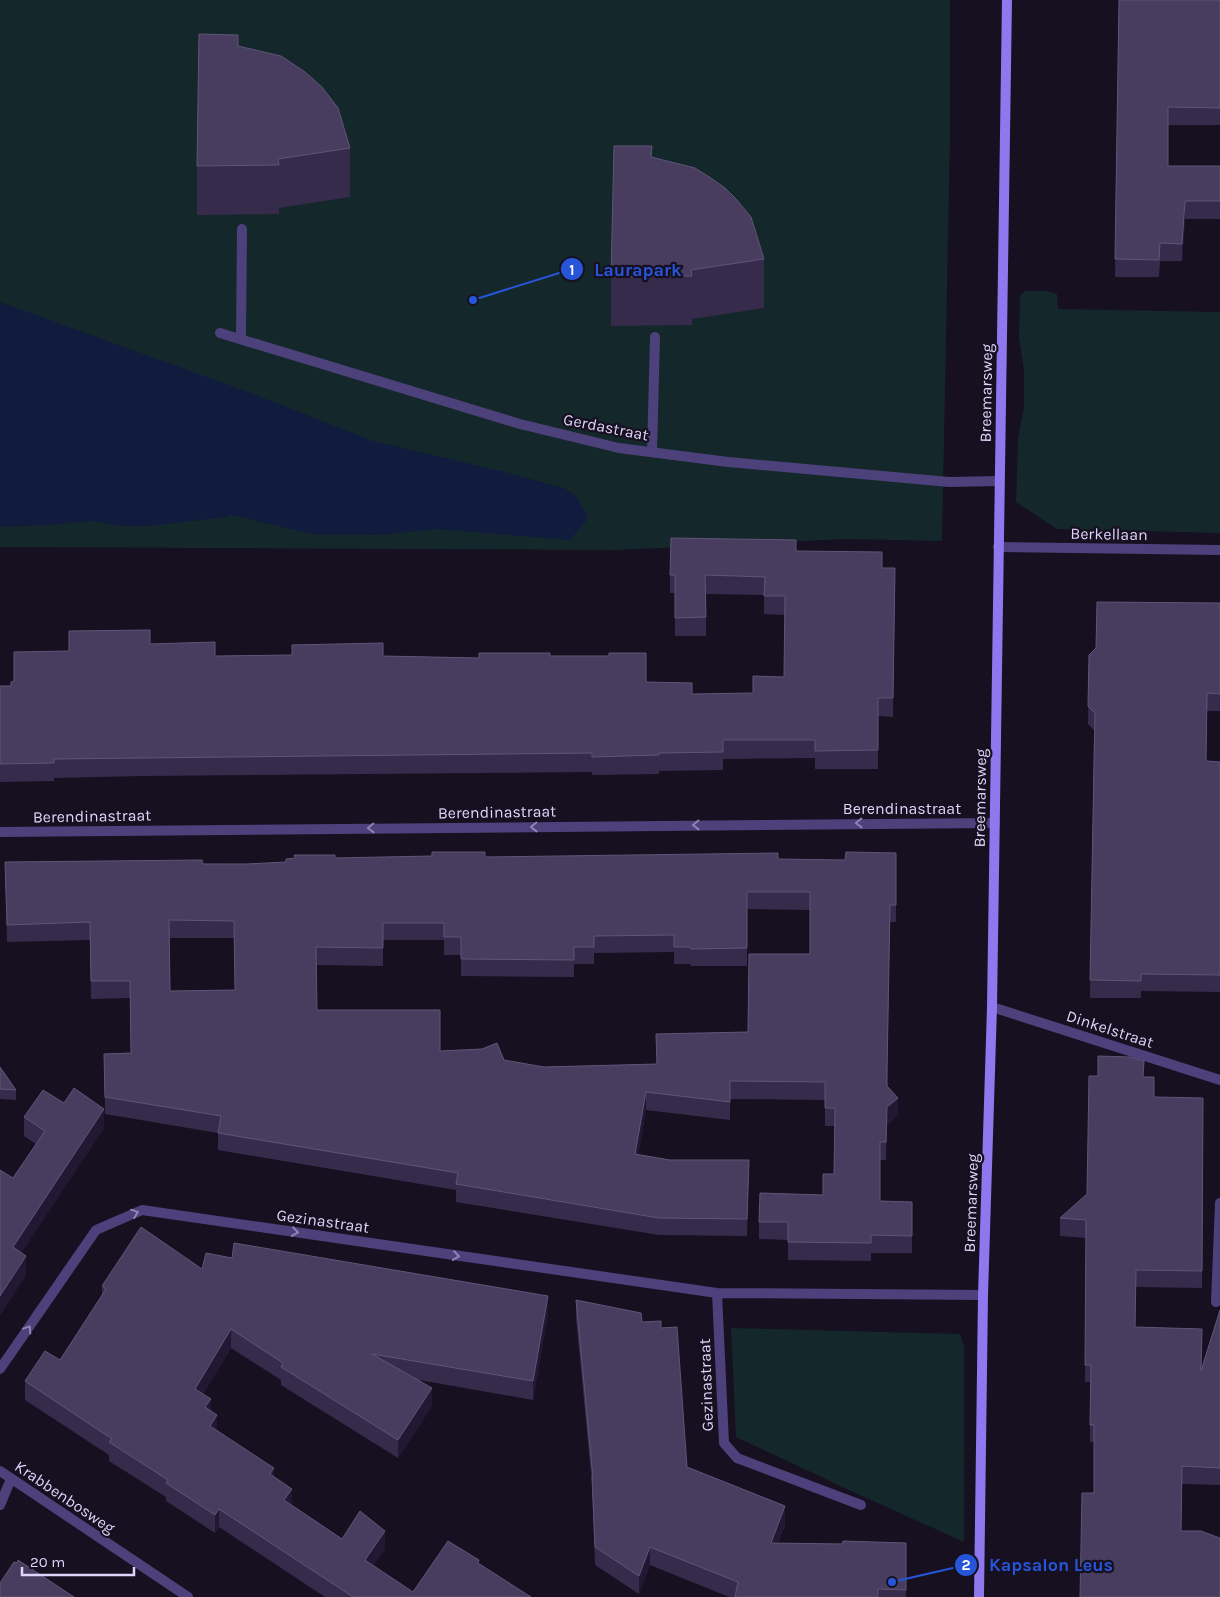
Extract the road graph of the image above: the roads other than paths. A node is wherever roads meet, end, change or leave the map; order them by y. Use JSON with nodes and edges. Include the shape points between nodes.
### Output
{"nodes":[{"id":1,"x":1008,"y":0,"type":"edge"},
{"id":2,"x":242,"y":229,"type":"dead end"},
{"id":3,"x":220,"y":333,"type":"dead end"},
{"id":4,"x":655,"y":337,"type":"dead end"},
{"id":5,"x":241,"y":339,"type":"junction"},
{"id":6,"x":652,"y":452,"type":"junction"},
{"id":7,"x":999,"y":481,"type":"junction"},
{"id":8,"x":998,"y":547,"type":"junction"},
{"id":9,"x":1220,"y":550,"type":"edge"},
{"id":10,"x":995,"y":822,"type":"junction"},
{"id":11,"x":0,"y":832,"type":"edge"},
{"id":12,"x":992,"y":1007,"type":"junction"},
{"id":13,"x":1220,"y":1080,"type":"edge"},
{"id":14,"x":1220,"y":1203,"type":"edge"},
{"id":15,"x":717,"y":1294,"type":"junction"},
{"id":16,"x":983,"y":1295,"type":"junction"},
{"id":17,"x":1216,"y":1302,"type":"dead end"},
{"id":18,"x":0,"y":1369,"type":"edge"},
{"id":19,"x":0,"y":1471,"type":"edge"},
{"id":20,"x":11,"y":1479,"type":"junction"},
{"id":21,"x":0,"y":1505,"type":"edge"},
{"id":22,"x":861,"y":1505,"type":"dead end"},
{"id":23,"x":188,"y":1597,"type":"edge"},
{"id":24,"x":979,"y":1597,"type":"edge"}],
"edges":[{"from":1,"to":7,"type":"street","name":"Breemarsweg"},
{"from":2,"to":5,"type":"street"},
{"from":3,"to":5,"type":"street","name":"Gerdastraat"},
{"from":4,"to":6,"type":"street"},
{"from":5,"to":6,"type":"street","name":"Gerdastraat","via":[[520,424],[619,448]]},
{"from":6,"to":7,"type":"street","name":"Gerdastraat","via":[[939,481]]},
{"from":7,"to":8,"type":"street","name":"Breemarsweg"},
{"from":8,"to":9,"type":"street","name":"Berkellaan"},
{"from":8,"to":10,"type":"street","name":"Breemarsweg"},
{"from":10,"to":11,"type":"street","name":"Berendinastraat","one_way":true},
{"from":10,"to":12,"type":"street","name":"Breemarsweg"},
{"from":12,"to":13,"type":"street","name":"Dinkelstraat"},
{"from":12,"to":16,"type":"street","name":"Breemarsweg"},
{"from":14,"to":17,"type":"street"},
{"from":15,"to":16,"type":"street","name":"Gezinastraat"},
{"from":18,"to":15,"type":"street","name":"Gezinastraat","one_way":true,"via":[[96,1230],[142,1210]]},
{"from":15,"to":22,"type":"street","name":"Gezinastraat","via":[[724,1443],[737,1458]]},
{"from":16,"to":24,"type":"street","name":"Breemarsweg"},
{"from":19,"to":20,"type":"street","name":"Krabbenbosweg"},
{"from":20,"to":21,"type":"street"},
{"from":20,"to":23,"type":"street","name":"Krabbenbosweg"}]}
